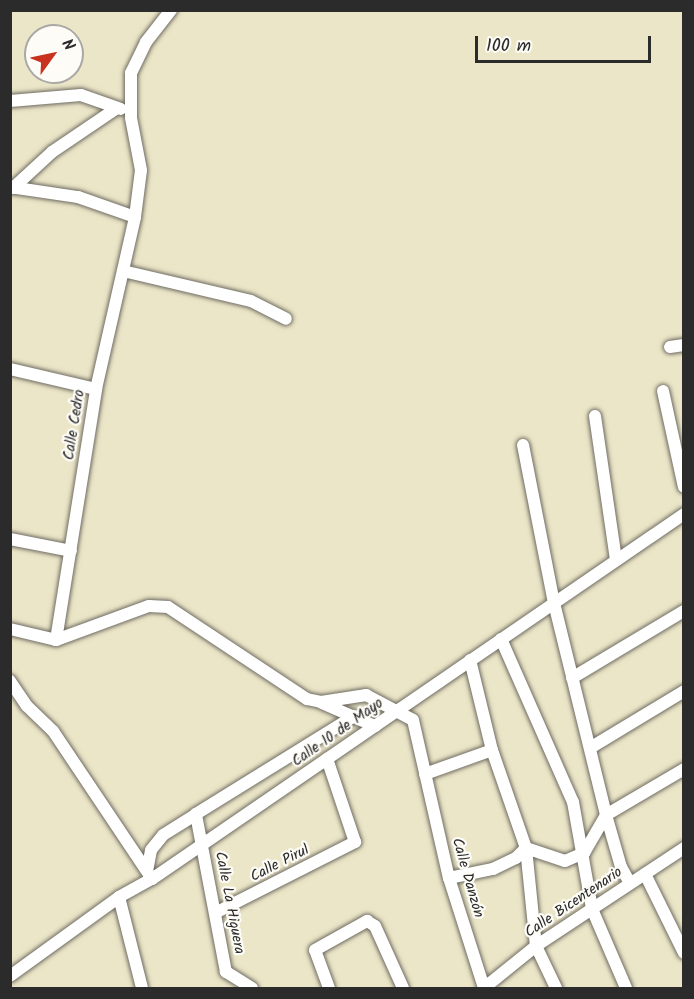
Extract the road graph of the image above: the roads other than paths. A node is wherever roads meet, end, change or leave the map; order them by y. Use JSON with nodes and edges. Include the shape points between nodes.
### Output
{"nodes":[{"id":1,"x":171,"y":10,"type":"edge"},
{"id":2,"x":10,"y":101,"type":"edge"},
{"id":3,"x":117,"y":108,"type":"junction"},
{"id":4,"x":131,"y":111,"type":"junction"},
{"id":5,"x":12,"y":188,"type":"edge"},
{"id":6,"x":135,"y":217,"type":"junction"},
{"id":7,"x":123,"y":271,"type":"junction"},
{"id":8,"x":286,"y":319,"type":"dead end"},
{"id":9,"x":684,"y":345,"type":"edge"},
{"id":10,"x":670,"y":347,"type":"dead end"},
{"id":11,"x":10,"y":369,"type":"edge"},
{"id":12,"x":96,"y":388,"type":"junction"},
{"id":13,"x":663,"y":391,"type":"dead end"},
{"id":14,"x":595,"y":416,"type":"dead end"},
{"id":15,"x":523,"y":445,"type":"dead end"},
{"id":16,"x":684,"y":487,"type":"edge"},
{"id":17,"x":684,"y":514,"type":"edge"},
{"id":18,"x":10,"y":539,"type":"edge"},
{"id":19,"x":71,"y":551,"type":"junction"},
{"id":20,"x":616,"y":560,"type":"junction"},
{"id":21,"x":554,"y":603,"type":"junction"},
{"id":22,"x":684,"y":611,"type":"edge"},
{"id":23,"x":10,"y":629,"type":"edge"},
{"id":24,"x":501,"y":639,"type":"junction"},
{"id":25,"x":56,"y":640,"type":"junction"},
{"id":26,"x":470,"y":660,"type":"junction"},
{"id":27,"x":572,"y":678,"type":"junction"},
{"id":28,"x":10,"y":681,"type":"edge"},
{"id":29,"x":684,"y":691,"type":"edge"},
{"id":30,"x":321,"y":702,"type":"junction"},
{"id":31,"x":398,"y":710,"type":"junction"},
{"id":32,"x":354,"y":717,"type":"junction"},
{"id":33,"x":375,"y":726,"type":"junction"},
{"id":34,"x":590,"y":748,"type":"junction"},
{"id":35,"x":492,"y":750,"type":"junction"},
{"id":36,"x":327,"y":759,"type":"junction"},
{"id":37,"x":278,"y":764,"type":"junction"},
{"id":38,"x":684,"y":769,"type":"edge"},
{"id":39,"x":425,"y":774,"type":"junction"},
{"id":40,"x":304,"y":775,"type":"junction"},
{"id":41,"x":196,"y":814,"type":"junction"},
{"id":42,"x":606,"y":815,"type":"junction"},
{"id":43,"x":202,"y":844,"type":"junction"},
{"id":44,"x":526,"y":848,"type":"junction"},
{"id":45,"x":684,"y":848,"type":"edge"},
{"id":46,"x":584,"y":853,"type":"junction"},
{"id":47,"x":645,"y":874,"type":"junction"},
{"id":48,"x":150,"y":875,"type":"junction"},
{"id":49,"x":449,"y":878,"type":"junction"},
{"id":50,"x":630,"y":884,"type":"junction"},
{"id":51,"x":119,"y":897,"type":"junction"},
{"id":52,"x":592,"y":909,"type":"junction"},
{"id":53,"x":218,"y":912,"type":"junction"},
{"id":54,"x":536,"y":946,"type":"junction"},
{"id":55,"x":684,"y":953,"type":"edge"},
{"id":56,"x":10,"y":976,"type":"edge"},
{"id":57,"x":142,"y":988,"type":"edge"},
{"id":58,"x":252,"y":988,"type":"edge"},
{"id":59,"x":329,"y":988,"type":"edge"},
{"id":60,"x":403,"y":988,"type":"edge"},
{"id":61,"x":484,"y":988,"type":"edge"},
{"id":62,"x":556,"y":988,"type":"edge"},
{"id":63,"x":626,"y":988,"type":"edge"}],
"edges":[{"from":1,"to":4,"type":"street","name":"Calle Cedro","via":[[146,42],[131,73]]},
{"from":2,"to":3,"type":"street","via":[[81,95]]},
{"from":3,"to":4,"type":"street"},
{"from":3,"to":5,"type":"street","via":[[52,152]]},
{"from":4,"to":6,"type":"street","name":"Calle Cedro","via":[[141,170]]},
{"from":5,"to":6,"type":"street","via":[[78,196]]},
{"from":6,"to":7,"type":"street","name":"Calle Cedro"},
{"from":7,"to":8,"type":"street","via":[[251,301]]},
{"from":7,"to":12,"type":"street","name":"Calle Cedro"},
{"from":9,"to":10,"type":"street"},
{"from":11,"to":12,"type":"street"},
{"from":12,"to":19,"type":"street","name":"Calle Cedro"},
{"from":13,"to":16,"type":"street"},
{"from":14,"to":20,"type":"street"},
{"from":15,"to":21,"type":"street"},
{"from":17,"to":20,"type":"street","name":"Calle 10 de Mayo"},
{"from":18,"to":19,"type":"street"},
{"from":19,"to":25,"type":"street","name":"Calle Cedro"},
{"from":20,"to":21,"type":"street","name":"Calle 10 de Mayo"},
{"from":21,"to":24,"type":"street","name":"Calle 10 de Mayo"},
{"from":21,"to":27,"type":"street"},
{"from":22,"to":27,"type":"street"},
{"from":23,"to":25,"type":"street"},
{"from":24,"to":26,"type":"street","name":"Calle 10 de Mayo"},
{"from":24,"to":46,"type":"street","via":[[573,802]]},
{"from":25,"to":30,"type":"street","via":[[149,606],[168,607],[307,699]]},
{"from":26,"to":31,"type":"street","name":"Calle 10 de Mayo"},
{"from":26,"to":35,"type":"street"},
{"from":27,"to":34,"type":"street"},
{"from":28,"to":48,"type":"street","via":[[27,706],[53,731]]},
{"from":29,"to":34,"type":"street"},
{"from":30,"to":31,"type":"street","via":[[366,695]]},
{"from":30,"to":32,"type":"street"},
{"from":31,"to":33,"type":"street","name":"Calle 10 de Mayo"},
{"from":31,"to":39,"type":"street","name":"Calle Danzón","via":[[414,720]]},
{"from":32,"to":33,"type":"street"},
{"from":32,"to":37,"type":"street"},
{"from":33,"to":36,"type":"street","name":"Calle 10 de Mayo"},
{"from":34,"to":42,"type":"street"},
{"from":35,"to":39,"type":"street"},
{"from":35,"to":44,"type":"street"},
{"from":36,"to":40,"type":"street","name":"Calle 10 de Mayo"},
{"from":36,"to":53,"type":"street","name":"Calle Pirul","via":[[356,842]]},
{"from":37,"to":40,"type":"street"},
{"from":37,"to":41,"type":"street"},
{"from":38,"to":42,"type":"street"},
{"from":39,"to":49,"type":"street","name":"Calle Danzón"},
{"from":40,"to":43,"type":"street","name":"Calle 10 de Mayo"},
{"from":41,"to":43,"type":"street","name":"Calle La Higuera"},
{"from":41,"to":48,"type":"street","via":[[163,835],[151,850]]},
{"from":42,"to":46,"type":"street"},
{"from":42,"to":50,"type":"street"},
{"from":43,"to":48,"type":"street","name":"Calle 10 de Mayo"},
{"from":43,"to":53,"type":"street","name":"Calle La Higuera"},
{"from":44,"to":46,"type":"street","via":[[565,861]]},
{"from":44,"to":49,"type":"street","via":[[516,858],[493,869]]},
{"from":44,"to":54,"type":"street"},
{"from":45,"to":47,"type":"street","name":"Calle Bicentenario"},
{"from":46,"to":52,"type":"street"},
{"from":47,"to":50,"type":"street","name":"Calle Bicentenario"},
{"from":47,"to":55,"type":"street"},
{"from":48,"to":51,"type":"street","name":"Calle 10 de Mayo"},
{"from":49,"to":61,"type":"street","name":"Calle Danzón"},
{"from":50,"to":52,"type":"street","name":"Calle Bicentenario"},
{"from":51,"to":56,"type":"street","name":"Calle 10 de Mayo"},
{"from":51,"to":57,"type":"street"},
{"from":52,"to":54,"type":"street","name":"Calle Bicentenario"},
{"from":52,"to":63,"type":"street"},
{"from":53,"to":58,"type":"street","name":"Calle La Higuera","via":[[226,972]]},
{"from":54,"to":61,"type":"street","name":"Calle Bicentenario"},
{"from":54,"to":62,"type":"street"},
{"from":59,"to":60,"type":"street","via":[[315,950],[367,921],[375,926]]}]}
